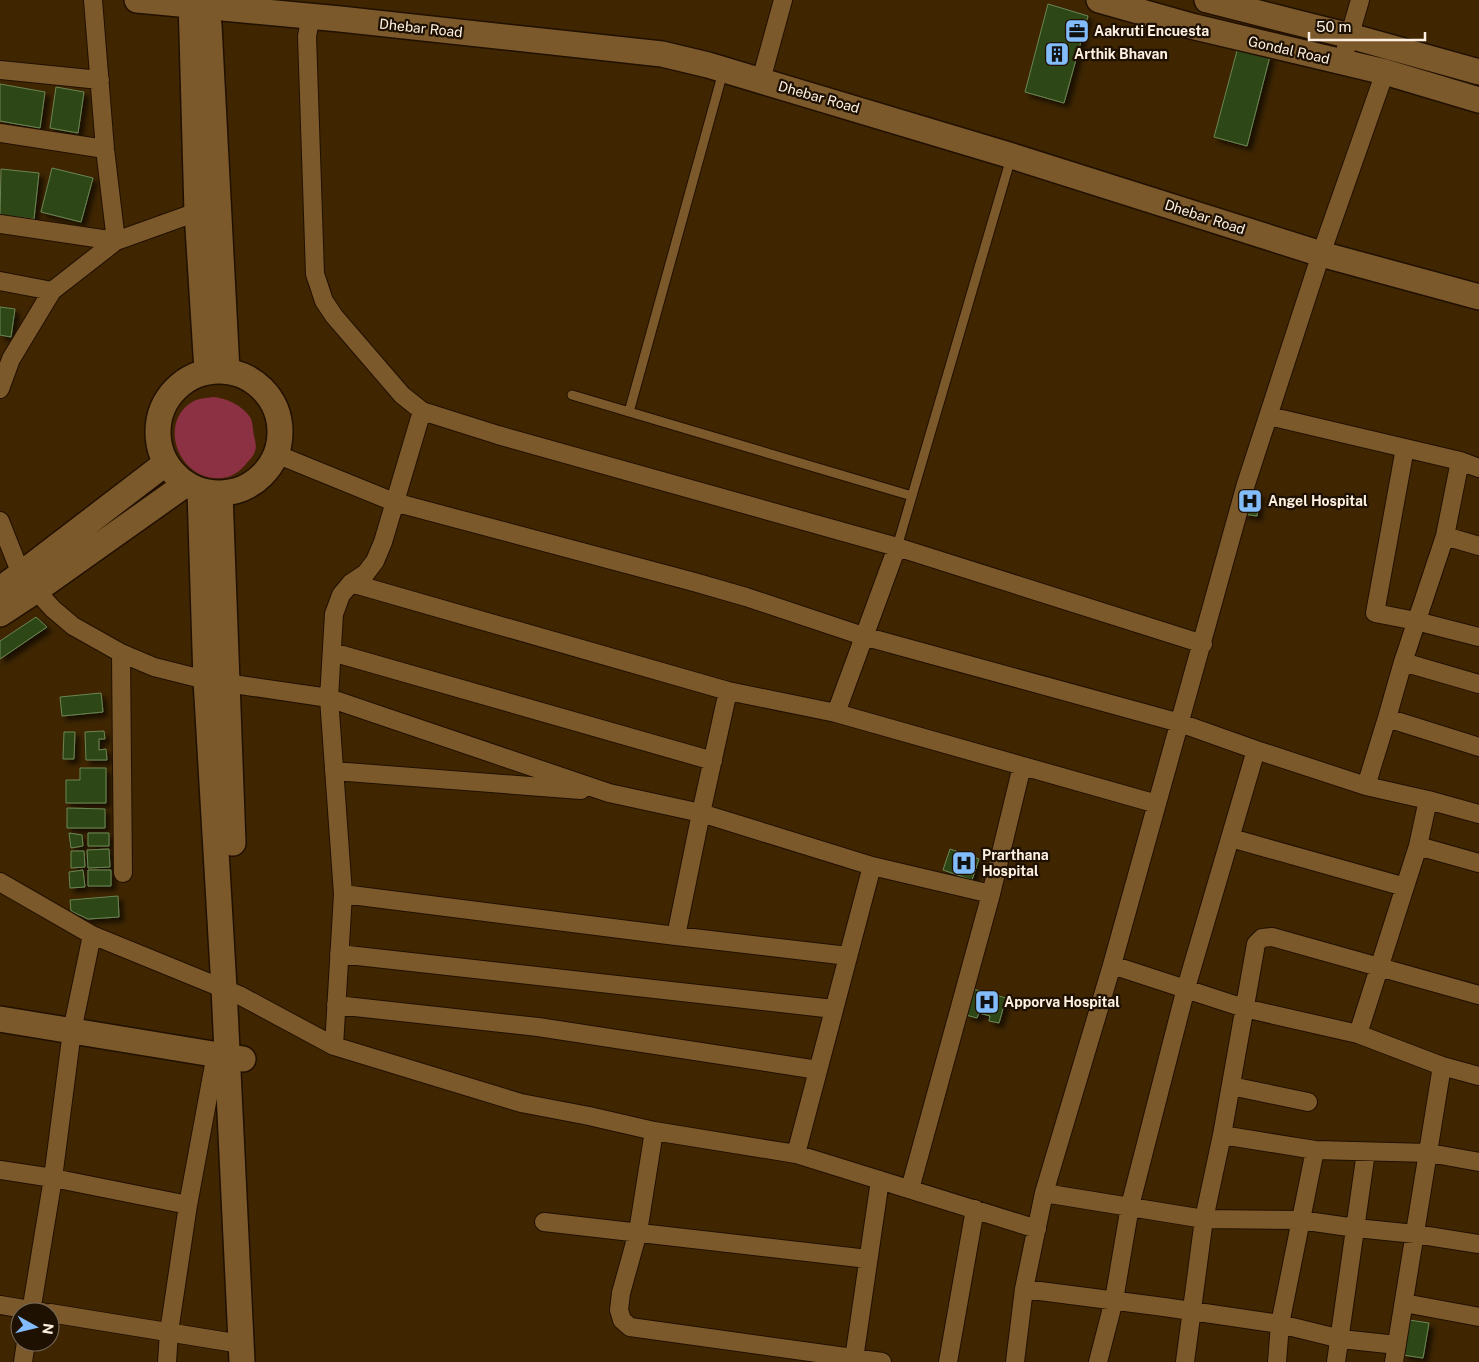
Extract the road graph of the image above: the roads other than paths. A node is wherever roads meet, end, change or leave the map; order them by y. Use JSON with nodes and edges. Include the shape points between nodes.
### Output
{"nodes":[{"id":1,"x":93,"y":0,"type":"edge"},
{"id":2,"x":137,"y":0,"type":"edge"},
{"id":3,"x":783,"y":0,"type":"edge"},
{"id":4,"x":1098,"y":0,"type":"edge"},
{"id":5,"x":1207,"y":0,"type":"edge"},
{"id":6,"x":1360,"y":0,"type":"edge"},
{"id":7,"x":200,"y":3,"type":"edge"},
{"id":8,"x":311,"y":16,"type":"junction"},
{"id":9,"x":1350,"y":36,"type":"junction"},
{"id":10,"x":1342,"y":62,"type":"junction"},
{"id":11,"x":724,"y":69,"type":"junction"},
{"id":12,"x":0,"y":70,"type":"edge"},
{"id":13,"x":1384,"y":72,"type":"junction"},
{"id":14,"x":1479,"y":72,"type":"edge"},
{"id":15,"x":100,"y":80,"type":"junction"},
{"id":16,"x":761,"y":80,"type":"junction"},
{"id":17,"x":1479,"y":100,"type":"edge"},
{"id":18,"x":0,"y":133,"type":"edge"},
{"id":19,"x":105,"y":149,"type":"junction"},
{"id":20,"x":1012,"y":156,"type":"junction"},
{"id":21,"x":197,"y":212,"type":"junction"},
{"id":22,"x":0,"y":224,"type":"edge"},
{"id":23,"x":116,"y":240,"type":"junction"},
{"id":24,"x":1321,"y":254,"type":"junction"},
{"id":25,"x":0,"y":281,"type":"edge"},
{"id":26,"x":52,"y":291,"type":"junction"},
{"id":27,"x":1479,"y":297,"type":"edge"},
{"id":28,"x":217,"y":371,"type":"junction"},
{"id":29,"x":0,"y":389,"type":"edge"},
{"id":30,"x":572,"y":395,"type":"dead end"},
{"id":31,"x":422,"y":411,"type":"junction"},
{"id":32,"x":629,"y":412,"type":"junction"},
{"id":33,"x":1269,"y":416,"type":"junction"},
{"id":34,"x":1405,"y":448,"type":"junction"},
{"id":35,"x":276,"y":454,"type":"junction"},
{"id":36,"x":1460,"y":461,"type":"junction"},
{"id":37,"x":166,"y":463,"type":"junction"},
{"id":38,"x":1479,"y":468,"type":"edge"},
{"id":39,"x":202,"y":489,"type":"junction"},
{"id":40,"x":912,"y":496,"type":"junction"},
{"id":41,"x":394,"y":502,"type":"junction"},
{"id":42,"x":0,"y":521,"type":"edge"},
{"id":43,"x":1445,"y":536,"type":"junction"},
{"id":44,"x":1479,"y":546,"type":"edge"},
{"id":45,"x":897,"y":547,"type":"junction"},
{"id":46,"x":28,"y":583,"type":"junction"},
{"id":47,"x":351,"y":583,"type":"junction"},
{"id":48,"x":0,"y":588,"type":"edge"},
{"id":49,"x":0,"y":614,"type":"edge"},
{"id":50,"x":1416,"y":621,"type":"junction"},
{"id":51,"x":863,"y":636,"type":"junction"},
{"id":52,"x":1479,"y":637,"type":"edge"},
{"id":53,"x":1203,"y":644,"type":"junction"},
{"id":54,"x":332,"y":652,"type":"junction"},
{"id":55,"x":121,"y":653,"type":"junction"},
{"id":56,"x":1403,"y":662,"type":"junction"},
{"id":57,"x":216,"y":682,"type":"junction"},
{"id":58,"x":1479,"y":684,"type":"edge"},
{"id":59,"x":728,"y":690,"type":"junction"},
{"id":60,"x":329,"y":698,"type":"junction"},
{"id":61,"x":836,"y":713,"type":"junction"},
{"id":62,"x":1387,"y":718,"type":"junction"},
{"id":63,"x":1180,"y":723,"type":"junction"},
{"id":64,"x":1479,"y":747,"type":"edge"},
{"id":65,"x":1256,"y":750,"type":"junction"},
{"id":66,"x":713,"y":761,"type":"junction"},
{"id":67,"x":1022,"y":766,"type":"junction"},
{"id":68,"x":334,"y":770,"type":"junction"},
{"id":69,"x":1366,"y":786,"type":"junction"},
{"id":70,"x":609,"y":793,"type":"junction"},
{"id":71,"x":1428,"y":800,"type":"junction"},
{"id":72,"x":1157,"y":804,"type":"junction"},
{"id":73,"x":701,"y":813,"type":"junction"},
{"id":74,"x":1479,"y":814,"type":"edge"},
{"id":75,"x":1231,"y":838,"type":"junction"},
{"id":76,"x":1418,"y":846,"type":"junction"},
{"id":77,"x":1479,"y":863,"type":"edge"},
{"id":78,"x":872,"y":866,"type":"junction"},
{"id":79,"x":123,"y":873,"type":"dead end"},
{"id":80,"x":0,"y":882,"type":"edge"},
{"id":81,"x":1405,"y":887,"type":"junction"},
{"id":82,"x":343,"y":894,"type":"junction"},
{"id":83,"x":991,"y":894,"type":"junction"},
{"id":84,"x":92,"y":935,"type":"junction"},
{"id":85,"x":676,"y":936,"type":"junction"},
{"id":86,"x":339,"y":954,"type":"junction"},
{"id":87,"x":848,"y":956,"type":"junction"},
{"id":88,"x":1112,"y":965,"type":"junction"},
{"id":89,"x":1378,"y":968,"type":"junction"},
{"id":90,"x":1186,"y":988,"type":"junction"},
{"id":91,"x":232,"y":992,"type":"junction"},
{"id":92,"x":1479,"y":995,"type":"edge"},
{"id":93,"x":336,"y":1005,"type":"junction"},
{"id":94,"x":1244,"y":1008,"type":"junction"},
{"id":95,"x":834,"y":1009,"type":"junction"},
{"id":96,"x":0,"y":1020,"type":"edge"},
{"id":97,"x":72,"y":1031,"type":"junction"},
{"id":98,"x":1358,"y":1034,"type":"junction"},
{"id":99,"x":334,"y":1046,"type":"junction"},
{"id":100,"x":229,"y":1056,"type":"junction"},
{"id":101,"x":1442,"y":1066,"type":"junction"},
{"id":102,"x":818,"y":1070,"type":"junction"},
{"id":103,"x":1479,"y":1076,"type":"edge"},
{"id":104,"x":1231,"y":1086,"type":"junction"},
{"id":105,"x":1308,"y":1102,"type":"dead end"},
{"id":106,"x":654,"y":1131,"type":"junction"},
{"id":107,"x":1222,"y":1135,"type":"junction"},
{"id":108,"x":1315,"y":1150,"type":"junction"},
{"id":109,"x":1366,"y":1152,"type":"junction"},
{"id":110,"x":1429,"y":1153,"type":"junction"},
{"id":111,"x":796,"y":1154,"type":"junction"},
{"id":112,"x":1479,"y":1162,"type":"edge"},
{"id":113,"x":0,"y":1170,"type":"edge"},
{"id":114,"x":53,"y":1178,"type":"junction"},
{"id":115,"x":880,"y":1180,"type":"junction"},
{"id":116,"x":910,"y":1189,"type":"junction"},
{"id":117,"x":1044,"y":1193,"type":"junction"},
{"id":118,"x":188,"y":1205,"type":"junction"},
{"id":119,"x":1130,"y":1206,"type":"junction"},
{"id":120,"x":975,"y":1210,"type":"junction"},
{"id":121,"x":1204,"y":1219,"type":"junction"},
{"id":122,"x":1300,"y":1220,"type":"junction"},
{"id":123,"x":544,"y":1222,"type":"dead end"},
{"id":124,"x":1356,"y":1228,"type":"junction"},
{"id":125,"x":1037,"y":1229,"type":"junction"},
{"id":126,"x":638,"y":1232,"type":"junction"},
{"id":127,"x":1414,"y":1234,"type":"junction"},
{"id":128,"x":1479,"y":1244,"type":"edge"},
{"id":129,"x":868,"y":1260,"type":"junction"},
{"id":130,"x":1024,"y":1289,"type":"junction"},
{"id":131,"x":1114,"y":1300,"type":"junction"},
{"id":132,"x":36,"y":1302,"type":"edge"},
{"id":133,"x":1404,"y":1303,"type":"junction"},
{"id":134,"x":1192,"y":1312,"type":"junction"},
{"id":135,"x":60,"y":1315,"type":"edge"},
{"id":136,"x":1479,"y":1317,"type":"edge"},
{"id":137,"x":1280,"y":1324,"type":"junction"},
{"id":138,"x":169,"y":1332,"type":"junction"},
{"id":139,"x":1340,"y":1339,"type":"junction"},
{"id":140,"x":1396,"y":1354,"type":"edge"},
{"id":141,"x":246,"y":1356,"type":"edge"},
{"id":142,"x":854,"y":1359,"type":"junction"},
{"id":143,"x":167,"y":1362,"type":"edge"},
{"id":144,"x":882,"y":1362,"type":"edge"},
{"id":145,"x":948,"y":1362,"type":"edge"},
{"id":146,"x":1015,"y":1362,"type":"edge"},
{"id":147,"x":1098,"y":1362,"type":"edge"},
{"id":148,"x":1185,"y":1362,"type":"edge"},
{"id":149,"x":1277,"y":1362,"type":"edge"},
{"id":150,"x":1336,"y":1362,"type":"edge"}],
"edges":[{"from":1,"to":15,"type":"street"},
{"from":2,"to":7,"type":"main road","name":"Dhebar Road"},
{"from":3,"to":16,"type":"street"},
{"from":4,"to":10,"type":"main road","name":"Gondal Road","via":[[1195,28]]},
{"from":5,"to":9,"type":"main road","name":"Gondal Road"},
{"from":6,"to":9,"type":"street"},
{"from":7,"to":8,"type":"main road","name":"Dhebar Road"},
{"from":7,"to":21,"type":"main road"},
{"from":7,"to":28,"type":"main road"},
{"from":8,"to":11,"type":"main road","name":"Dhebar Road","via":[[662,54]]},
{"from":8,"to":31,"type":"street","via":[[307,36],[318,289],[334,316],[402,394]]},
{"from":9,"to":10,"type":"street"},
{"from":9,"to":14,"type":"main road","name":"Gondal Road"},
{"from":10,"to":13,"type":"main road","name":"Gondal Road"},
{"from":11,"to":16,"type":"main road","name":"Dhebar Road"},
{"from":11,"to":32,"type":"lane"},
{"from":12,"to":15,"type":"street"},
{"from":13,"to":17,"type":"main road","name":"Gondal Road"},
{"from":13,"to":24,"type":"street"},
{"from":15,"to":19,"type":"street"},
{"from":16,"to":20,"type":"main road","name":"Dhebar Road"},
{"from":18,"to":19,"type":"street"},
{"from":19,"to":23,"type":"street"},
{"from":20,"to":24,"type":"main road","name":"Dhebar Road"},
{"from":20,"to":40,"type":"lane"},
{"from":21,"to":23,"type":"street"},
{"from":21,"to":28,"type":"main road"},
{"from":22,"to":23,"type":"street"},
{"from":23,"to":26,"type":"street"},
{"from":24,"to":27,"type":"main road","name":"Dhebar Road"},
{"from":24,"to":33,"type":"street"},
{"from":25,"to":26,"type":"street"},
{"from":26,"to":29,"type":"street","via":[[11,359]]},
{"from":28,"to":35,"type":"main road","via":[[245,376],[260,386],[272,401],[280,436]]},
{"from":28,"to":37,"type":"main road","via":[[189,378],[174,390],[163,406],[158,425],[159,445]]},
{"from":30,"to":32,"type":"lane"},
{"from":31,"to":41,"type":"street"},
{"from":31,"to":45,"type":"street"},
{"from":32,"to":40,"type":"lane"},
{"from":33,"to":34,"type":"street"},
{"from":33,"to":53,"type":"street","via":[[1246,484]]},
{"from":34,"to":36,"type":"street"},
{"from":34,"to":50,"type":"street","via":[[1375,614]]},
{"from":35,"to":39,"type":"main road","via":[[267,470],[238,490]]},
{"from":35,"to":41,"type":"street"},
{"from":36,"to":38,"type":"street"},
{"from":36,"to":43,"type":"street"},
{"from":37,"to":39,"type":"main road","via":[[174,475]]},
{"from":37,"to":46,"type":"main road"},
{"from":39,"to":46,"type":"main road"},
{"from":39,"to":57,"type":"main road"},
{"from":40,"to":45,"type":"lane"},
{"from":41,"to":47,"type":"street","via":[[375,561],[366,573]]},
{"from":41,"to":51,"type":"street","via":[[694,582]]},
{"from":42,"to":46,"type":"street"},
{"from":43,"to":44,"type":"street"},
{"from":43,"to":50,"type":"street"},
{"from":45,"to":51,"type":"street"},
{"from":45,"to":53,"type":"street"},
{"from":46,"to":48,"type":"main road"},
{"from":46,"to":49,"type":"main road"},
{"from":46,"to":55,"type":"street","via":[[73,626]]},
{"from":47,"to":54,"type":"street","via":[[341,595],[334,614]]},
{"from":47,"to":59,"type":"street"},
{"from":50,"to":52,"type":"street"},
{"from":50,"to":56,"type":"street"},
{"from":51,"to":61,"type":"street"},
{"from":51,"to":63,"type":"street"},
{"from":53,"to":63,"type":"street"},
{"from":54,"to":60,"type":"street"},
{"from":54,"to":66,"type":"street"},
{"from":55,"to":57,"type":"street","via":[[167,671]]},
{"from":55,"to":79,"type":"street"},
{"from":56,"to":58,"type":"street"},
{"from":56,"to":62,"type":"street"},
{"from":57,"to":60,"type":"street"},
{"from":57,"to":91,"type":"main road"},
{"from":59,"to":61,"type":"street"},
{"from":59,"to":66,"type":"street"},
{"from":60,"to":68,"type":"street"},
{"from":60,"to":70,"type":"street"},
{"from":61,"to":67,"type":"street"},
{"from":62,"to":64,"type":"street"},
{"from":62,"to":69,"type":"street"},
{"from":63,"to":65,"type":"street"},
{"from":63,"to":72,"type":"street"},
{"from":65,"to":69,"type":"street"},
{"from":65,"to":75,"type":"street"},
{"from":66,"to":73,"type":"street"},
{"from":67,"to":72,"type":"street"},
{"from":67,"to":83,"type":"street"},
{"from":68,"to":70,"type":"street"},
{"from":68,"to":82,"type":"street"},
{"from":69,"to":71,"type":"street"},
{"from":70,"to":73,"type":"street"},
{"from":71,"to":74,"type":"street"},
{"from":71,"to":76,"type":"street"},
{"from":72,"to":88,"type":"street"},
{"from":73,"to":78,"type":"street"},
{"from":73,"to":85,"type":"street"},
{"from":75,"to":81,"type":"street"},
{"from":75,"to":90,"type":"street"},
{"from":76,"to":77,"type":"street"},
{"from":76,"to":81,"type":"street"},
{"from":78,"to":83,"type":"street"},
{"from":78,"to":87,"type":"street"},
{"from":80,"to":84,"type":"street"},
{"from":81,"to":89,"type":"street"},
{"from":82,"to":85,"type":"street"},
{"from":82,"to":86,"type":"street"},
{"from":83,"to":116,"type":"street"},
{"from":84,"to":91,"type":"street"},
{"from":84,"to":97,"type":"street"},
{"from":85,"to":87,"type":"street"},
{"from":86,"to":93,"type":"street"},
{"from":86,"to":95,"type":"street"},
{"from":87,"to":95,"type":"street"},
{"from":88,"to":90,"type":"street"},
{"from":88,"to":117,"type":"street"},
{"from":89,"to":92,"type":"street"},
{"from":89,"to":94,"type":"street","via":[[1272,938],[1262,938],[1256,944]]},
{"from":89,"to":98,"type":"street"},
{"from":90,"to":94,"type":"street"},
{"from":90,"to":119,"type":"street"},
{"from":91,"to":99,"type":"street"},
{"from":91,"to":100,"type":"main road"},
{"from":93,"to":99,"type":"street"},
{"from":93,"to":102,"type":"street","via":[[538,1028]]},
{"from":94,"to":98,"type":"street"},
{"from":94,"to":104,"type":"street"},
{"from":95,"to":102,"type":"street"},
{"from":96,"to":97,"type":"main road"},
{"from":97,"to":100,"type":"main road"},
{"from":97,"to":114,"type":"street"},
{"from":98,"to":101,"type":"street"},
{"from":99,"to":106,"type":"street","via":[[521,1104]]},
{"from":100,"to":118,"type":"street"},
{"from":100,"to":141,"type":"main road"},
{"from":101,"to":103,"type":"street"},
{"from":101,"to":110,"type":"street"},
{"from":102,"to":111,"type":"street"},
{"from":104,"to":105,"type":"street"},
{"from":104,"to":107,"type":"street"},
{"from":106,"to":111,"type":"street"},
{"from":106,"to":126,"type":"street"},
{"from":107,"to":108,"type":"street"},
{"from":107,"to":121,"type":"street"},
{"from":108,"to":109,"type":"street"},
{"from":108,"to":122,"type":"street"},
{"from":109,"to":110,"type":"street"},
{"from":109,"to":124,"type":"street"},
{"from":110,"to":112,"type":"street"},
{"from":110,"to":127,"type":"street"},
{"from":111,"to":115,"type":"street"},
{"from":113,"to":114,"type":"street"},
{"from":114,"to":118,"type":"street"},
{"from":114,"to":132,"type":"street"},
{"from":115,"to":116,"type":"street"},
{"from":115,"to":129,"type":"street"},
{"from":116,"to":120,"type":"street"},
{"from":117,"to":119,"type":"street"},
{"from":117,"to":125,"type":"street"},
{"from":118,"to":138,"type":"street"},
{"from":119,"to":121,"type":"street"},
{"from":119,"to":131,"type":"street"},
{"from":120,"to":125,"type":"street"},
{"from":120,"to":145,"type":"street"},
{"from":121,"to":122,"type":"street"},
{"from":121,"to":134,"type":"street"},
{"from":122,"to":124,"type":"street"},
{"from":122,"to":137,"type":"street"},
{"from":123,"to":126,"type":"street"},
{"from":124,"to":127,"type":"street"},
{"from":124,"to":139,"type":"street"},
{"from":125,"to":130,"type":"street"},
{"from":126,"to":129,"type":"street"},
{"from":126,"to":142,"type":"street","via":[[619,1310],[622,1320],[630,1327]]},
{"from":127,"to":128,"type":"street"},
{"from":127,"to":133,"type":"street"},
{"from":129,"to":142,"type":"street"},
{"from":130,"to":131,"type":"street"},
{"from":130,"to":146,"type":"street"},
{"from":131,"to":134,"type":"street"},
{"from":131,"to":147,"type":"street"},
{"from":133,"to":136,"type":"street"},
{"from":133,"to":140,"type":"street"},
{"from":134,"to":137,"type":"street"},
{"from":134,"to":148,"type":"street"},
{"from":135,"to":138,"type":"street"},
{"from":137,"to":139,"type":"street"},
{"from":137,"to":149,"type":"street"},
{"from":138,"to":141,"type":"street"},
{"from":138,"to":143,"type":"street"},
{"from":139,"to":140,"type":"street"},
{"from":139,"to":150,"type":"street"},
{"from":142,"to":144,"type":"street"}]}
